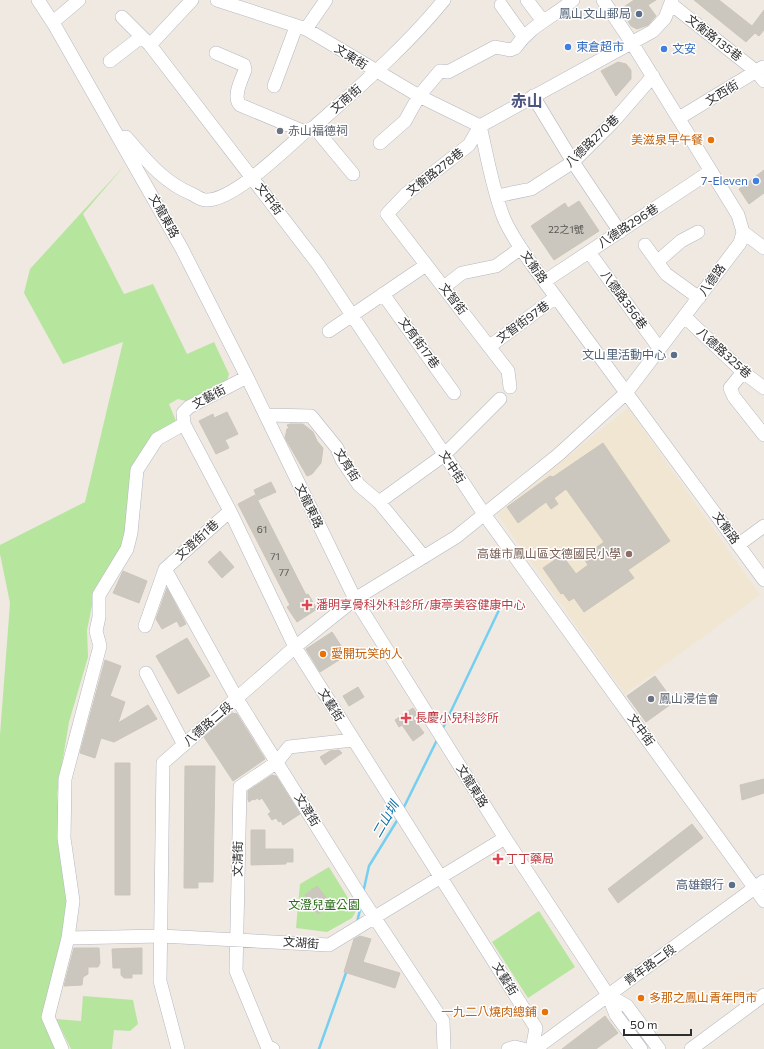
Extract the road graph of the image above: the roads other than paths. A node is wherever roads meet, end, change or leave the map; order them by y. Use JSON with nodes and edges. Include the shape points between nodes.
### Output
{"nodes":[{"id":1,"x":38,"y":0,"type":"edge"},
{"id":2,"x":79,"y":0,"type":"edge"},
{"id":3,"x":192,"y":0,"type":"edge"},
{"id":4,"x":217,"y":0,"type":"edge"},
{"id":5,"x":326,"y":0,"type":"edge"},
{"id":6,"x":444,"y":0,"type":"edge"},
{"id":7,"x":527,"y":0,"type":"edge"},
{"id":8,"x":573,"y":0,"type":"edge"},
{"id":9,"x":603,"y":0,"type":"edge"},
{"id":10,"x":672,"y":2,"type":"edge"},
{"id":11,"x":234,"y":3,"type":"edge"},
{"id":12,"x":501,"y":5,"type":"dead end"},
{"id":13,"x":122,"y":17,"type":"dead end"},
{"id":14,"x":542,"y":20,"type":"junction"},
{"id":15,"x":53,"y":22,"type":"junction"},
{"id":16,"x":301,"y":28,"type":"junction"},
{"id":17,"x":523,"y":36,"type":"junction"},
{"id":18,"x":146,"y":41,"type":"junction"},
{"id":19,"x":632,"y":43,"type":"junction"},
{"id":20,"x":216,"y":53,"type":"dead end"},
{"id":21,"x":110,"y":61,"type":"dead end"},
{"id":22,"x":376,"y":72,"type":"junction"},
{"id":23,"x":762,"y":73,"type":"edge"},
{"id":24,"x":652,"y":76,"type":"junction"},
{"id":25,"x":274,"y":86,"type":"dead end"},
{"id":26,"x":419,"y":96,"type":"junction"},
{"id":27,"x":533,"y":96,"type":"junction"},
{"id":28,"x":107,"y":116,"type":"junction"},
{"id":29,"x":679,"y":118,"type":"junction"},
{"id":30,"x":480,"y":126,"type":"junction"},
{"id":31,"x":310,"y":129,"type":"junction"},
{"id":32,"x":380,"y":143,"type":"dead end"},
{"id":33,"x":573,"y":162,"type":"junction"},
{"id":34,"x":711,"y":171,"type":"junction"},
{"id":35,"x":353,"y":174,"type":"dead end"},
{"id":36,"x":252,"y":177,"type":"junction"},
{"id":37,"x":497,"y":196,"type":"junction"},
{"id":38,"x":387,"y":214,"type":"joint"},
{"id":39,"x":620,"y":232,"type":"junction"},
{"id":40,"x":698,"y":232,"type":"dead end"},
{"id":41,"x":743,"y":232,"type":"junction"},
{"id":42,"x":645,"y":245,"type":"dead end"},
{"id":43,"x":521,"y":248,"type":"junction"},
{"id":44,"x":764,"y":248,"type":"edge"},
{"id":45,"x":589,"y":252,"type":"junction"},
{"id":46,"x":657,"y":262,"type":"junction"},
{"id":47,"x":426,"y":265,"type":"junction"},
{"id":48,"x":545,"y":281,"type":"junction"},
{"id":49,"x":444,"y":288,"type":"junction"},
{"id":50,"x":383,"y":294,"type":"junction"},
{"id":51,"x":556,"y":297,"type":"junction"},
{"id":52,"x":699,"y":298,"type":"junction"},
{"id":53,"x":352,"y":315,"type":"junction"},
{"id":54,"x":685,"y":317,"type":"junction"},
{"id":55,"x":329,"y":331,"type":"dead end"},
{"id":56,"x":490,"y":346,"type":"junction"},
{"id":57,"x":659,"y":348,"type":"junction"},
{"id":58,"x":743,"y":372,"type":"junction"},
{"id":59,"x":247,"y":377,"type":"junction"},
{"id":60,"x":510,"y":387,"type":"dead end"},
{"id":61,"x":764,"y":388,"type":"edge"},
{"id":62,"x":454,"y":393,"type":"dead end"},
{"id":63,"x":626,"y":393,"type":"junction"},
{"id":64,"x":500,"y":399,"type":"dead end"},
{"id":65,"x":266,"y":415,"type":"junction"},
{"id":66,"x":184,"y":424,"type":"junction"},
{"id":67,"x":764,"y":435,"type":"edge"},
{"id":68,"x":444,"y":455,"type":"junction"},
{"id":69,"x":379,"y":502,"type":"junction"},
{"id":70,"x":230,"y":511,"type":"junction"},
{"id":71,"x":484,"y":514,"type":"junction"},
{"id":72,"x":764,"y":526,"type":"edge"},
{"id":73,"x":738,"y":545,"type":"junction"},
{"id":74,"x":424,"y":557,"type":"junction"},
{"id":75,"x":165,"y":569,"type":"junction"},
{"id":76,"x":764,"y":580,"type":"edge"},
{"id":77,"x":354,"y":599,"type":"junction"},
{"id":78,"x":145,"y":626,"type":"dead end"},
{"id":79,"x":295,"y":647,"type":"junction"},
{"id":80,"x":146,"y":673,"type":"dead end"},
{"id":81,"x":237,"y":699,"type":"junction"},
{"id":82,"x":353,"y":740,"type":"junction"},
{"id":83,"x":184,"y":745,"type":"junction"},
{"id":84,"x":277,"y":762,"type":"junction"},
{"id":85,"x":505,"y":838,"type":"junction"},
{"id":86,"x":440,"y":877,"type":"junction"},
{"id":87,"x":760,"y":884,"type":"edge"},
{"id":88,"x":764,"y":901,"type":"edge"},
{"id":89,"x":374,"y":917,"type":"junction"},
{"id":90,"x":161,"y":936,"type":"junction"},
{"id":91,"x":68,"y":938,"type":"junction"},
{"id":92,"x":236,"y":939,"type":"junction"},
{"id":93,"x":608,"y":995,"type":"junction"},
{"id":94,"x":764,"y":995,"type":"edge"},
{"id":95,"x":62,"y":1049,"type":"edge"},
{"id":96,"x":178,"y":1049,"type":"edge"},
{"id":97,"x":273,"y":1049,"type":"edge"},
{"id":98,"x":444,"y":1049,"type":"edge"},
{"id":99,"x":508,"y":1049,"type":"edge"},
{"id":100,"x":523,"y":1049,"type":"edge"},
{"id":101,"x":532,"y":1049,"type":"edge"},
{"id":102,"x":535,"y":1049,"type":"edge"},
{"id":103,"x":641,"y":1049,"type":"edge"},
{"id":104,"x":659,"y":1049,"type":"edge"},
{"id":105,"x":691,"y":1049,"type":"edge"}],
"edges":[{"from":1,"to":15,"type":"street","name":"文龍東路"},
{"from":2,"to":15,"type":"street"},
{"from":3,"to":18,"type":"street"},
{"from":4,"to":11,"type":"street","name":"文東街"},
{"from":5,"to":16,"type":"street"},
{"from":6,"to":22,"type":"street","name":"文南街"},
{"from":7,"to":14,"type":"street"},
{"from":8,"to":14,"type":"street"},
{"from":9,"to":19,"type":"street"},
{"from":10,"to":19,"type":"street","via":[[659,26]]},
{"from":10,"to":23,"type":"street","name":"文衡路135巷"},
{"from":11,"to":16,"type":"street","name":"文東街"},
{"from":12,"to":17,"type":"street"},
{"from":13,"to":18,"type":"street","name":"文中街"},
{"from":14,"to":17,"type":"street"},
{"from":15,"to":28,"type":"street","name":"文龍東路"},
{"from":16,"to":22,"type":"street","name":"文東街"},
{"from":16,"to":25,"type":"street"},
{"from":17,"to":26,"type":"street","via":[[515,48],[510,50],[495,47],[448,72],[440,71]]},
{"from":18,"to":21,"type":"street"},
{"from":18,"to":36,"type":"street","name":"文中街"},
{"from":19,"to":24,"type":"street"},
{"from":19,"to":27,"type":"street"},
{"from":20,"to":31,"type":"street","via":[[244,66],[245,70],[236,95],[237,102]]},
{"from":22,"to":26,"type":"street","name":"文東街"},
{"from":22,"to":31,"type":"street","name":"文南街"},
{"from":23,"to":29,"type":"street","name":"文西街"},
{"from":24,"to":29,"type":"street"},
{"from":24,"to":33,"type":"street","name":"八德路270巷","via":[[613,122]]},
{"from":26,"to":30,"type":"street","name":"文東街"},
{"from":26,"to":32,"type":"street","via":[[405,121]]},
{"from":27,"to":30,"type":"street"},
{"from":27,"to":33,"type":"street"},
{"from":28,"to":36,"type":"street","name":"文南街","via":[[159,175],[180,189],[204,200],[216,199],[238,188]]},
{"from":28,"to":59,"type":"street","name":"文龍東路","via":[[182,249]]},
{"from":29,"to":34,"type":"street"},
{"from":30,"to":37,"type":"street","name":"文衡路"},
{"from":30,"to":38,"type":"street","name":"文衡路278巷","via":[[469,145],[406,194]]},
{"from":31,"to":35,"type":"street"},
{"from":31,"to":36,"type":"street","name":"文南街"},
{"from":33,"to":37,"type":"street","name":"八德路270巷","via":[[530,189]]},
{"from":33,"to":39,"type":"street"},
{"from":34,"to":39,"type":"street","name":"八德路296巷"},
{"from":34,"to":41,"type":"street","via":[[738,215]]},
{"from":36,"to":53,"type":"street","name":"文中街","via":[[318,264]]},
{"from":37,"to":43,"type":"street","name":"文衡路","via":[[503,216]]},
{"from":38,"to":47,"type":"street","name":"文智街"},
{"from":39,"to":45,"type":"street","name":"八德路296巷"},
{"from":40,"to":46,"type":"street"},
{"from":41,"to":44,"type":"street"},
{"from":41,"to":52,"type":"street","name":"八德路","via":[[740,243]]},
{"from":42,"to":46,"type":"street"},
{"from":43,"to":48,"type":"street","name":"文衡路"},
{"from":43,"to":49,"type":"street","via":[[496,266],[462,274]]},
{"from":45,"to":48,"type":"street","name":"八德路296巷"},
{"from":45,"to":57,"type":"street","name":"八德路356巷"},
{"from":46,"to":52,"type":"street","via":[[666,274]]},
{"from":47,"to":49,"type":"street","name":"文智街"},
{"from":47,"to":50,"type":"street"},
{"from":48,"to":51,"type":"street","name":"文衡路"},
{"from":49,"to":56,"type":"street","name":"文智街"},
{"from":50,"to":53,"type":"street"},
{"from":50,"to":62,"type":"street","name":"文育街17巷"},
{"from":51,"to":56,"type":"street","name":"文智街97巷"},
{"from":51,"to":63,"type":"street","name":"文衡路"},
{"from":52,"to":54,"type":"street","name":"八德路"},
{"from":53,"to":55,"type":"street"},
{"from":53,"to":68,"type":"street","name":"文中街"},
{"from":54,"to":57,"type":"street","name":"八德路"},
{"from":54,"to":58,"type":"street","name":"八德路325巷"},
{"from":56,"to":60,"type":"street","name":"文智街","via":[[508,371]]},
{"from":57,"to":63,"type":"street","name":"八德路"},
{"from":58,"to":61,"type":"street","name":"八德路325巷"},
{"from":58,"to":67,"type":"street","via":[[730,388],[734,397]]},
{"from":59,"to":65,"type":"street","name":"文龍東路"},
{"from":59,"to":66,"type":"street","name":"文藝街","via":[[189,407],[183,413]]},
{"from":63,"to":71,"type":"street","name":"八德路","via":[[558,455]]},
{"from":63,"to":73,"type":"street","name":"文衡路"},
{"from":64,"to":68,"type":"street"},
{"from":65,"to":69,"type":"street","name":"文育街","via":[[311,416],[337,448],[359,485]]},
{"from":65,"to":77,"type":"street","name":"文龍東路"},
{"from":66,"to":70,"type":"street","name":"文藝街"},
{"from":66,"to":91,"type":"street","via":[[157,439],[137,470],[132,533],[127,549],[99,596],[96,631],[100,646],[65,779],[64,838],[73,901]]},
{"from":68,"to":69,"type":"street"},
{"from":68,"to":71,"type":"street","name":"文中街"},
{"from":69,"to":74,"type":"street","name":"文育街"},
{"from":70,"to":75,"type":"street","name":"文澄街1巷"},
{"from":70,"to":79,"type":"street","name":"文藝街"},
{"from":71,"to":74,"type":"street","name":"八德路二段","via":[[456,537]]},
{"from":71,"to":87,"type":"street","name":"文中街"},
{"from":72,"to":73,"type":"street"},
{"from":73,"to":76,"type":"street","name":"文衡路"},
{"from":74,"to":77,"type":"street","name":"八德路二段"},
{"from":75,"to":78,"type":"street"},
{"from":75,"to":81,"type":"street","name":"文澄街"},
{"from":77,"to":79,"type":"street","name":"八德路二段"},
{"from":77,"to":85,"type":"street","name":"文龍東路"},
{"from":79,"to":81,"type":"street","name":"八德路二段"},
{"from":79,"to":82,"type":"street","name":"文藝街"},
{"from":80,"to":83,"type":"street"},
{"from":81,"to":83,"type":"street","name":"八德路二段"},
{"from":81,"to":84,"type":"street","name":"文澄街"},
{"from":82,"to":84,"type":"street","name":"文清街","via":[[289,747]]},
{"from":82,"to":86,"type":"street","name":"文藝街"},
{"from":83,"to":90,"type":"street","name":"八德路二段","via":[[163,763]]},
{"from":84,"to":89,"type":"street","name":"文澄街"},
{"from":84,"to":92,"type":"street","name":"文清街","via":[[240,786]]},
{"from":85,"to":86,"type":"street","name":"文湖街"},
{"from":85,"to":93,"type":"street","name":"文龍東路"},
{"from":86,"to":89,"type":"street","name":"文湖街"},
{"from":86,"to":101,"type":"street","name":"文藝街","via":[[536,1028]]},
{"from":87,"to":88,"type":"street","name":"文中街"},
{"from":87,"to":93,"type":"street","name":"青年路二段"},
{"from":89,"to":92,"type":"street","name":"文湖街","via":[[329,945]]},
{"from":89,"to":98,"type":"street","name":"文澄街","via":[[442,1021]]},
{"from":90,"to":91,"type":"street","name":"文湖街"},
{"from":90,"to":92,"type":"street","name":"文湖街"},
{"from":90,"to":96,"type":"street","name":"八德路二段","via":[[160,981]]},
{"from":91,"to":95,"type":"street","via":[[48,1017]]},
{"from":92,"to":97,"type":"street","name":"文清街","via":[[236,971],[267,1046]]},
{"from":93,"to":102,"type":"street","name":"青年路二段"},
{"from":93,"to":103,"type":"street","name":"文龍東路","via":[[616,1015]]},
{"from":93,"to":104,"type":"street","via":[[627,1006]]},
{"from":94,"to":105,"type":"street"},
{"from":99,"to":100,"type":"street"}]}
